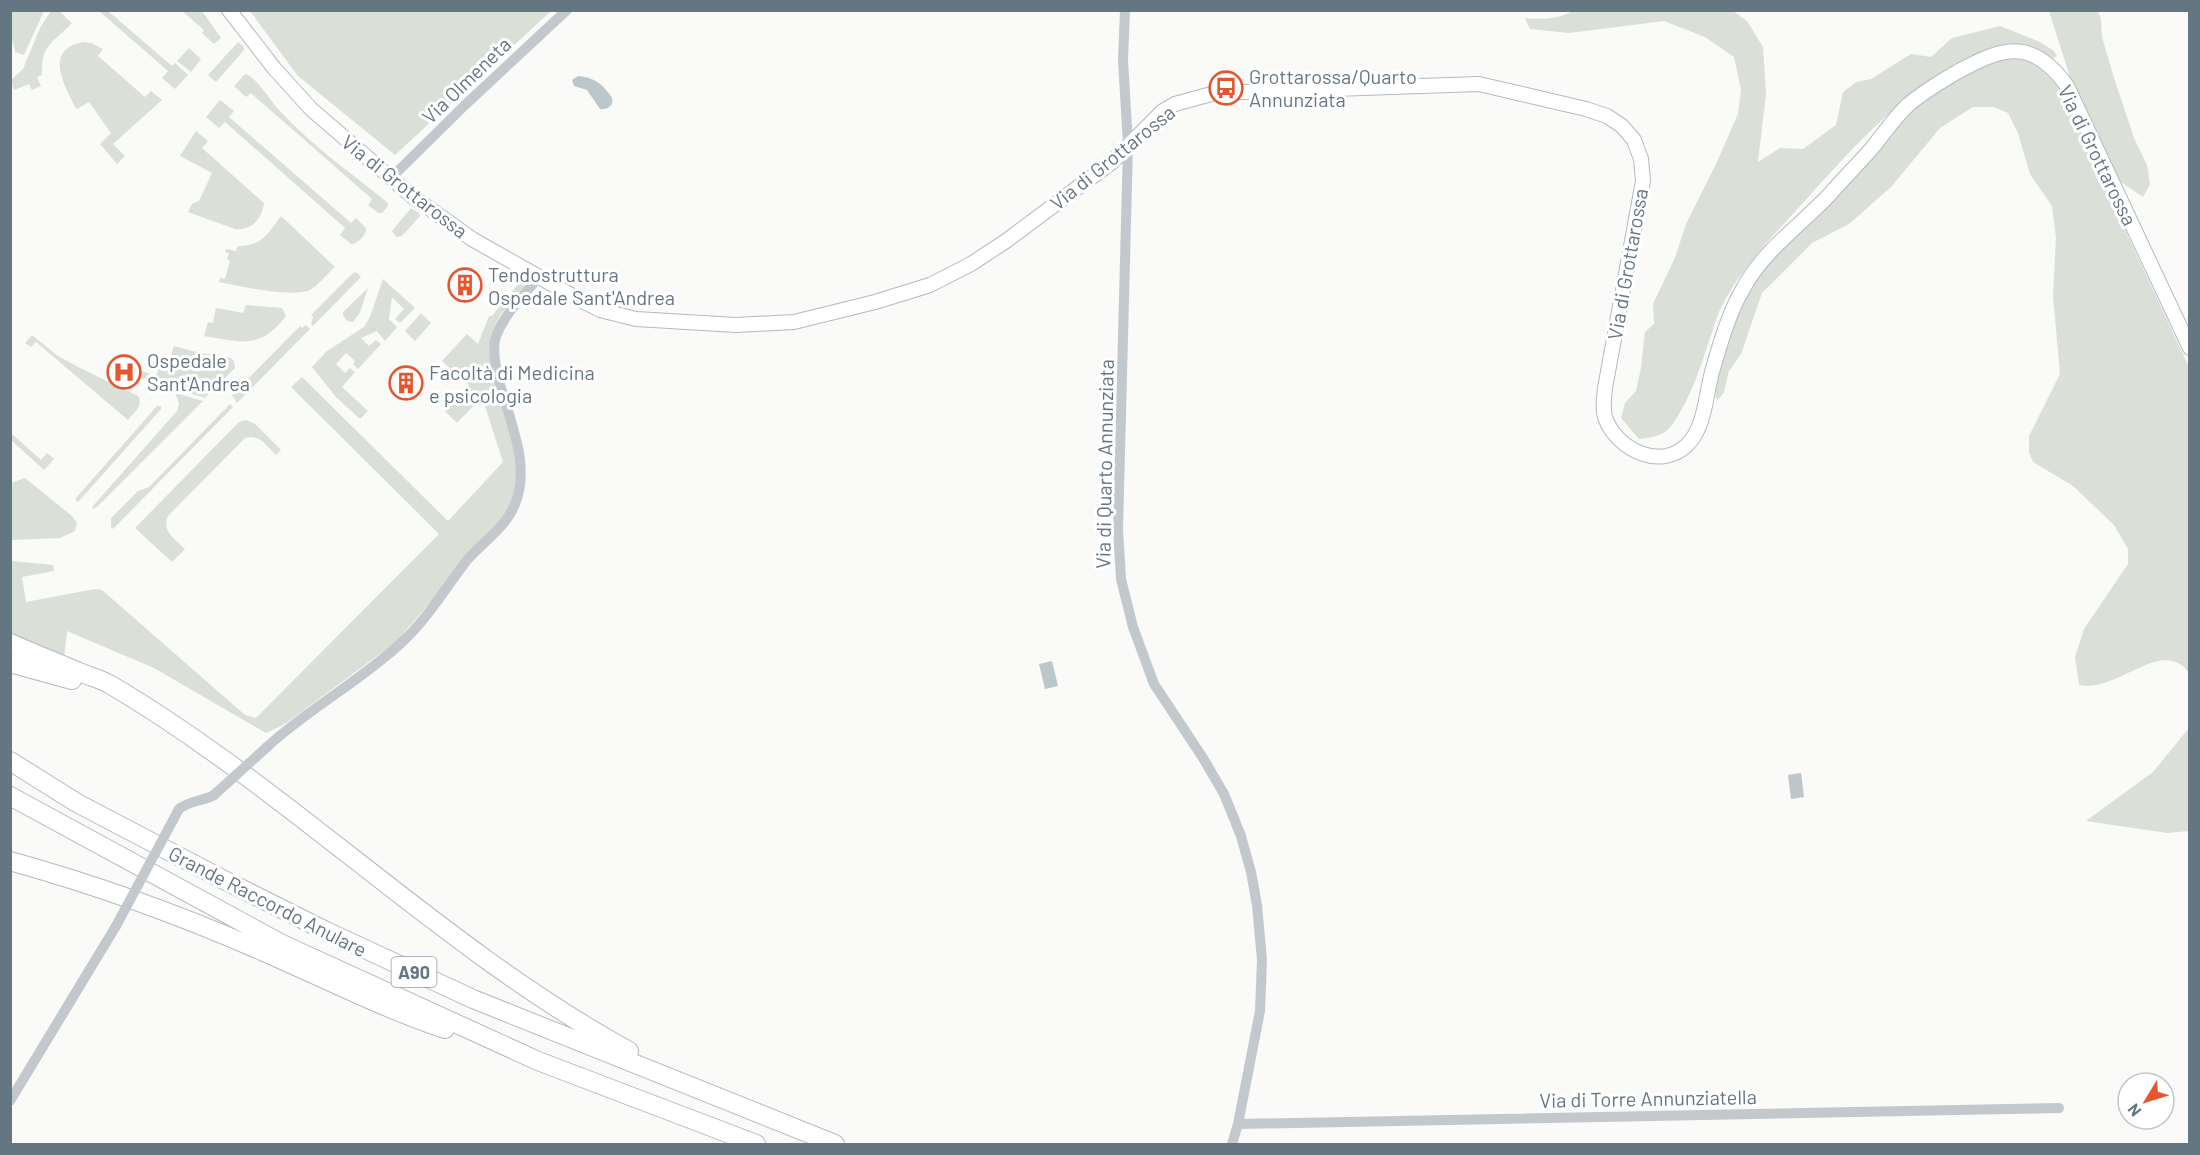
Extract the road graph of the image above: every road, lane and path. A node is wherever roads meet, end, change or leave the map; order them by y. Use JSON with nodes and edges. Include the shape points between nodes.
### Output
{"nodes":[{"id":1,"x":229,"y":10,"type":"edge"},
{"id":2,"x":567,"y":10,"type":"edge"},
{"id":3,"x":1125,"y":10,"type":"edge"},
{"id":4,"x":1128,"y":145,"type":"junction"},
{"id":5,"x":391,"y":178,"type":"junction"},
{"id":6,"x":539,"y":277,"type":"junction"},
{"id":7,"x":2190,"y":348,"type":"edge"},
{"id":8,"x":10,"y":643,"type":"edge"},
{"id":9,"x":10,"y":663,"type":"edge"},
{"id":10,"x":157,"y":716,"type":"junction"},
{"id":11,"x":10,"y":761,"type":"edge"},
{"id":12,"x":10,"y":796,"type":"edge"},
{"id":13,"x":10,"y":861,"type":"edge"},
{"id":14,"x":538,"y":1061,"type":"junction"},
{"id":15,"x":702,"y":1091,"type":"junction"},
{"id":16,"x":10,"y":1101,"type":"edge"},
{"id":17,"x":2059,"y":1108,"type":"dead end"},
{"id":18,"x":1238,"y":1124,"type":"junction"},
{"id":19,"x":756,"y":1144,"type":"edge"},
{"id":20,"x":834,"y":1144,"type":"edge"},
{"id":21,"x":1232,"y":1144,"type":"edge"}],
"edges":[{"from":1,"to":5,"type":"street","name":"Via di Grottarossa","via":[[311,109]]},
{"from":2,"to":5,"type":"street","name":"Via Olmeneta"},
{"from":3,"to":4,"type":"street","name":"Via di Quarto Annunziata","via":[[1123,60]]},
{"from":4,"to":6,"type":"street","name":"Via di Grottarossa","via":[[1112,162],[1006,241],[954,274],[875,302],[794,322],[736,325],[636,320],[600,310]]},
{"from":4,"to":7,"type":"street","name":"Via di Grottarossa","via":[[1163,111],[1215,93],[1479,84],[1607,116],[1634,140],[1643,181],[1605,388],[1606,419],[1628,447],[1645,455],[1665,457],[1689,443],[1699,424],[1724,333],[1743,288],[1768,252],[1807,218],[1907,106],[1932,86],[1985,57],[2017,51],[2044,59],[2067,86]]},
{"from":4,"to":18,"type":"street","name":"Via di Quarto Annunziata","via":[[1118,529],[1121,579],[1154,684],[1224,794],[1251,872],[1261,935],[1260,1011]]},
{"from":5,"to":6,"type":"street","name":"Via di Grottarossa","via":[[472,239]]},
{"from":6,"to":16,"type":"street","bridge":true,"via":[[504,321],[494,345],[495,364],[520,457],[520,489],[515,506],[401,643],[284,731],[214,795],[179,809],[116,926]]},
{"from":8,"to":10,"type":"highway","via":[[109,684]]},
{"from":9,"to":10,"type":"highway","via":[[78,682]]},
{"from":10,"to":15,"type":"highway","via":[[231,763],[470,950],[590,1030]]},
{"from":11,"to":15,"type":"highway","name":"Grande Raccordo Anulare","number":"A90","via":[[77,803],[326,931],[473,999]]},
{"from":12,"to":14,"type":"highway","name":"Grande Raccordo Anulare","number":"A90","via":[[282,944]]},
{"from":13,"to":14,"type":"highway","via":[[108,891],[262,951],[404,1016]]},
{"from":14,"to":19,"type":"highway","name":"Grande Raccordo Anulare","number":"A90"},
{"from":15,"to":20,"type":"highway","name":"Grande Raccordo Anulare","number":"A90"},
{"from":17,"to":18,"type":"street","name":"Via di Torre Annunziatella"},
{"from":18,"to":21,"type":"street","name":"Via di Quarto Annunziata"}]}
